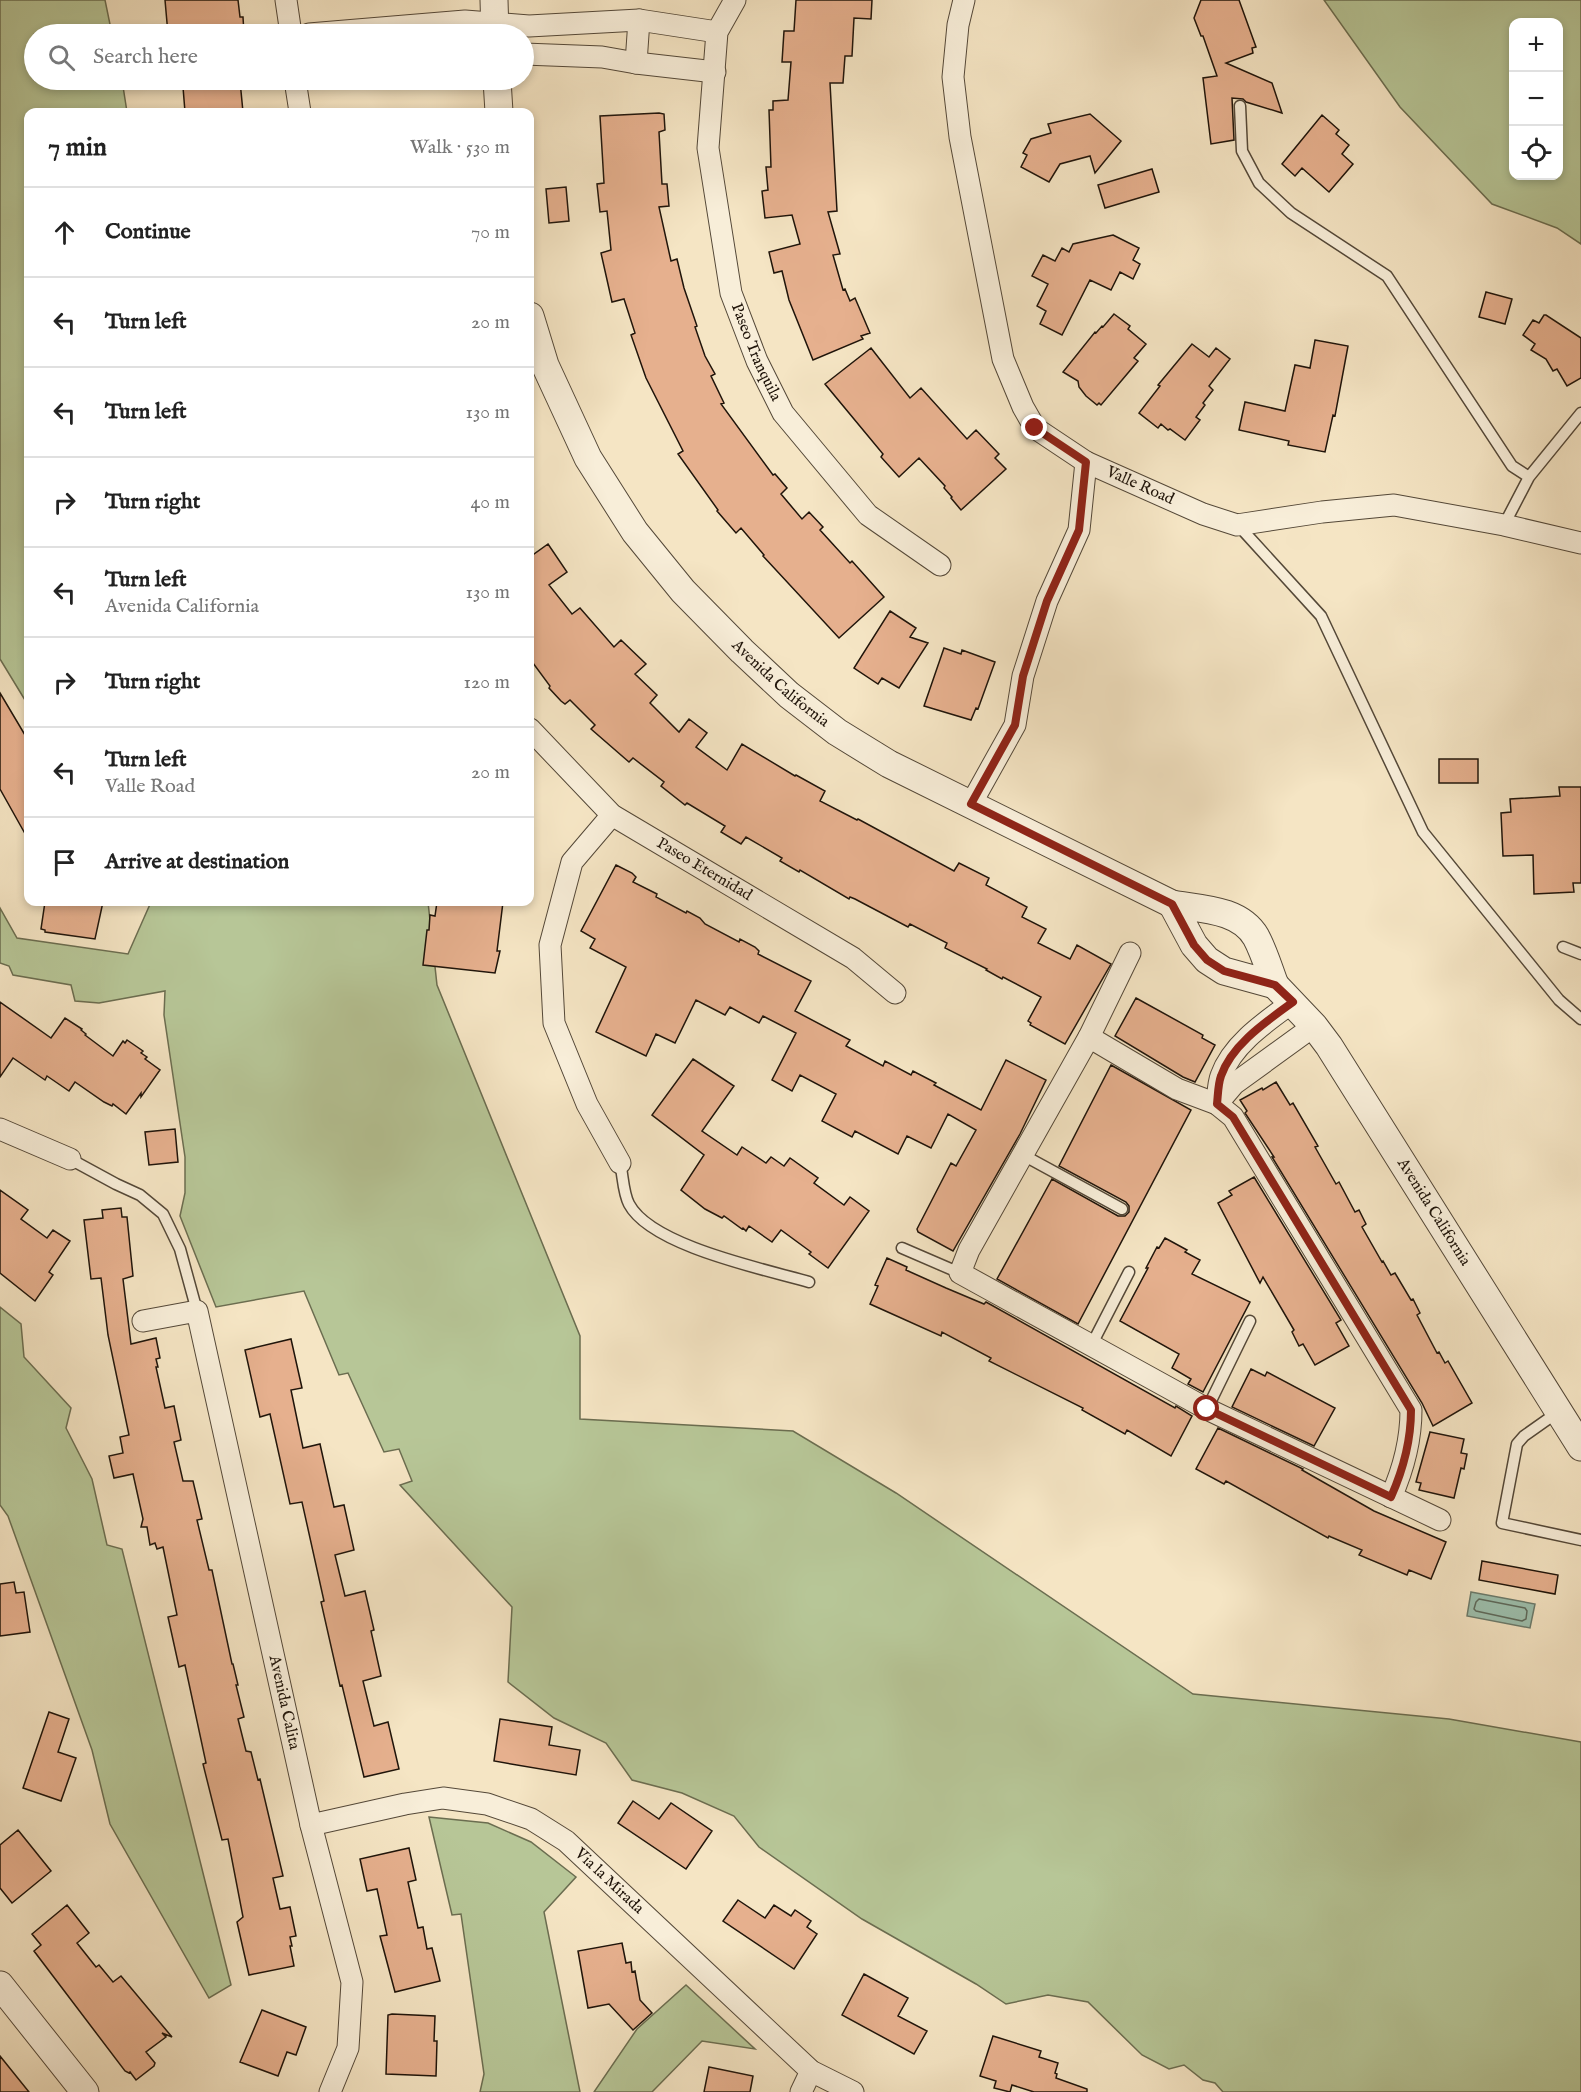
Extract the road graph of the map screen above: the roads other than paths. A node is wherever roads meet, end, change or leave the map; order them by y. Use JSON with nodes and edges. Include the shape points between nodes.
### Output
{"nodes":[{"id":1,"x":286,"y":0,"type":"edge"},
{"id":2,"x":735,"y":0,"type":"edge"},
{"id":3,"x":964,"y":0,"type":"edge"},
{"id":4,"x":495,"y":19,"type":"edge"},
{"id":5,"x":639,"y":20,"type":"junction"},
{"id":6,"x":290,"y":24,"type":"edge"},
{"id":7,"x":437,"y":24,"type":"edge"},
{"id":8,"x":519,"y":24,"type":"edge"},
{"id":9,"x":534,"y":26,"type":"edge"},
{"id":10,"x":717,"y":32,"type":"junction"},
{"id":11,"x":534,"y":54,"type":"edge"},
{"id":12,"x":636,"y":63,"type":"junction"},
{"id":13,"x":715,"y":72,"type":"junction"},
{"id":14,"x":297,"y":90,"type":"edge"},
{"id":15,"x":498,"y":90,"type":"edge"},
{"id":16,"x":1240,"y":106,"type":"dead end"},
{"id":17,"x":300,"y":108,"type":"edge"},
{"id":18,"x":499,"y":108,"type":"edge"},
{"id":19,"x":534,"y":329,"type":"edge"},
{"id":20,"x":1581,"y":413,"type":"edge"},
{"id":21,"x":1086,"y":462,"type":"junction"},
{"id":22,"x":1528,"y":477,"type":"junction"},
{"id":23,"x":1238,"y":525,"type":"junction"},
{"id":24,"x":1504,"y":525,"type":"junction"},
{"id":25,"x":1581,"y":543,"type":"edge"},
{"id":26,"x":940,"y":566,"type":"dead end"},
{"id":27,"x":534,"y":733,"type":"edge"},
{"id":28,"x":971,"y":804,"type":"junction"},
{"id":29,"x":612,"y":815,"type":"junction"},
{"id":30,"x":1172,"y":904,"type":"junction"},
{"id":31,"x":1563,"y":947,"type":"dead end"},
{"id":32,"x":1130,"y":953,"type":"dead end"},
{"id":33,"x":1581,"y":954,"type":"edge"},
{"id":34,"x":895,"y":993,"type":"dead end"},
{"id":35,"x":1284,"y":994,"type":"junction"},
{"id":36,"x":1581,"y":1019,"type":"edge"},
{"id":37,"x":1314,"y":1026,"type":"junction"},
{"id":38,"x":1089,"y":1037,"type":"junction"},
{"id":39,"x":1217,"y":1104,"type":"junction"},
{"id":40,"x":0,"y":1129,"type":"edge"},
{"id":41,"x":1023,"y":1155,"type":"junction"},
{"id":42,"x":70,"y":1159,"type":"joint"},
{"id":43,"x":620,"y":1163,"type":"joint"},
{"id":44,"x":1122,"y":1209,"type":"dead end"},
{"id":45,"x":902,"y":1248,"type":"dead end"},
{"id":46,"x":1129,"y":1272,"type":"dead end"},
{"id":47,"x":960,"y":1274,"type":"junction"},
{"id":48,"x":809,"y":1282,"type":"dead end"},
{"id":49,"x":197,"y":1311,"type":"junction"},
{"id":50,"x":143,"y":1321,"type":"dead end"},
{"id":51,"x":1250,"y":1321,"type":"dead end"},
{"id":52,"x":1091,"y":1346,"type":"junction"},
{"id":53,"x":1207,"y":1409,"type":"junction"},
{"id":54,"x":1558,"y":1412,"type":"junction"},
{"id":55,"x":1581,"y":1447,"type":"edge"},
{"id":56,"x":1391,"y":1497,"type":"junction"},
{"id":57,"x":1440,"y":1520,"type":"dead end"},
{"id":58,"x":1581,"y":1540,"type":"edge"},
{"id":59,"x":311,"y":1825,"type":"junction"},
{"id":60,"x":0,"y":1984,"type":"edge"},
{"id":61,"x":812,"y":2071,"type":"junction"},
{"id":62,"x":86,"y":2092,"type":"edge"},
{"id":63,"x":330,"y":2092,"type":"edge"},
{"id":64,"x":801,"y":2092,"type":"edge"},
{"id":65,"x":853,"y":2092,"type":"edge"}],
"edges":[{"from":1,"to":6,"type":"street"},
{"from":2,"to":10,"type":"street","name":"Paseo Tranquila"},
{"from":3,"to":21,"type":"street","name":"Valle Road","via":[[952,77],[1003,359],[1035,428]]},
{"from":4,"to":7,"type":"street"},
{"from":4,"to":8,"type":"street"},
{"from":5,"to":9,"type":"street"},
{"from":5,"to":10,"type":"street"},
{"from":5,"to":12,"type":"street"},
{"from":10,"to":13,"type":"street","name":"Paseo Tranquila"},
{"from":11,"to":12,"type":"street","via":[[602,57]]},
{"from":12,"to":13,"type":"street"},
{"from":13,"to":26,"type":"street","name":"Paseo Tranquila","via":[[708,148],[715,201],[731,293],[757,361],[783,413],[868,514]]},
{"from":14,"to":17,"type":"street"},
{"from":15,"to":18,"type":"street"},
{"from":16,"to":22,"type":"lane","via":[[1242,151],[1259,183],[1291,213],[1387,276],[1512,466]]},
{"from":19,"to":28,"type":"street","name":"Avenida California","via":[[545,365],[588,459],[635,532],[683,591],[789,695],[837,732],[889,764]]},
{"from":20,"to":22,"type":"lane"},
{"from":21,"to":23,"type":"street","name":"Valle Road","via":[[1203,514]]},
{"from":21,"to":28,"type":"street","via":[[1079,530],[1047,601],[1023,676],[1015,725]]},
{"from":22,"to":24,"type":"lane"},
{"from":23,"to":24,"type":"street","name":"Valle Road","via":[[1394,506]]},
{"from":23,"to":36,"type":"lane","via":[[1321,616],[1423,832],[1559,1000]]},
{"from":24,"to":25,"type":"street","name":"Valle Road"},
{"from":27,"to":29,"type":"street","name":"Paseo Eternidad"},
{"from":28,"to":30,"type":"street","name":"Avenida California"},
{"from":29,"to":34,"type":"street","name":"Paseo Eternidad","via":[[853,958]]},
{"from":29,"to":43,"type":"street","via":[[572,862],[550,945],[554,1023],[588,1104]]},
{"from":30,"to":35,"type":"street","via":[[1200,954],[1214,966]]},
{"from":30,"to":35,"type":"street","name":"Avenida California","via":[[1240,919],[1255,936]]},
{"from":31,"to":33,"type":"lane"},
{"from":32,"to":38,"type":"street"},
{"from":35,"to":37,"type":"street","name":"Avenida California"},
{"from":35,"to":39,"type":"street","via":[[1233,1056],[1221,1076]]},
{"from":37,"to":39,"type":"street","via":[[1234,1084]]},
{"from":37,"to":54,"type":"street","name":"Avenida California"},
{"from":38,"to":39,"type":"street","via":[[1177,1089]]},
{"from":38,"to":41,"type":"street"},
{"from":39,"to":56,"type":"street","via":[[1233,1117],[1411,1410],[1411,1430]]},
{"from":40,"to":42,"type":"street"},
{"from":41,"to":44,"type":"lane"},
{"from":41,"to":47,"type":"street","via":[[969,1250]]},
{"from":42,"to":49,"type":"lane","via":[[140,1195],[163,1214],[180,1249]]},
{"from":43,"to":48,"type":"lane","via":[[628,1203],[643,1222],[682,1245]]},
{"from":45,"to":47,"type":"lane"},
{"from":46,"to":52,"type":"lane"},
{"from":47,"to":52,"type":"street"},
{"from":49,"to":50,"type":"street"},
{"from":49,"to":59,"type":"street","name":"Avenida Calita"},
{"from":51,"to":53,"type":"lane"},
{"from":52,"to":53,"type":"street"},
{"from":53,"to":56,"type":"street"},
{"from":54,"to":55,"type":"street","name":"Avenida California"},
{"from":54,"to":58,"type":"lane","via":[[1517,1444],[1502,1522]]},
{"from":56,"to":57,"type":"street"},
{"from":59,"to":61,"type":"street","name":"Via la Mirada","via":[[443,1798],[488,1804],[531,1819],[566,1841]]},
{"from":59,"to":63,"type":"street","name":"Avenida Calita","via":[[352,1982],[348,2048]]},
{"from":60,"to":62,"type":"street"},
{"from":61,"to":64,"type":"street"},
{"from":61,"to":65,"type":"street","name":"Via la Mirada"}]}
